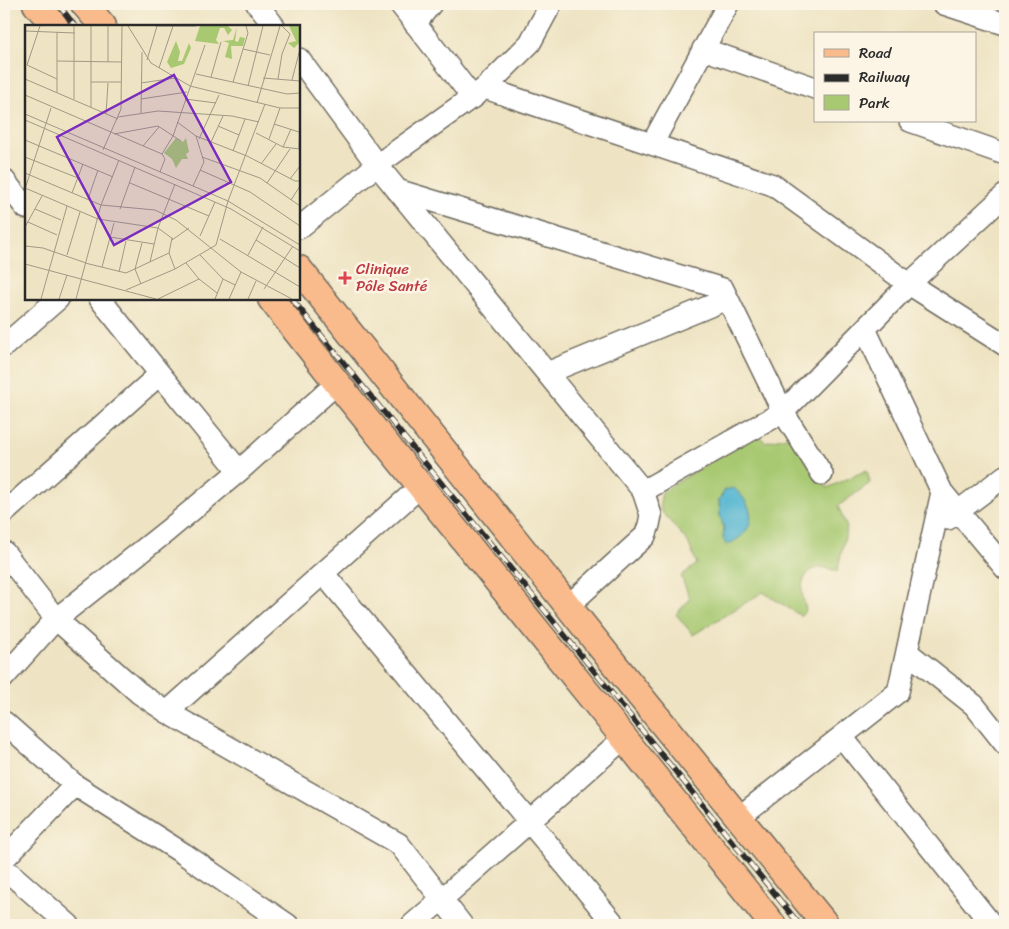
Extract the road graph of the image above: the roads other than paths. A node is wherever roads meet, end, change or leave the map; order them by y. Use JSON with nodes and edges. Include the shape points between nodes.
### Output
{"nodes":[{"id":1,"x":36,"y":4,"type":"edge"},
{"id":2,"x":84,"y":4,"type":"edge"},
{"id":3,"x":257,"y":4,"type":"edge"},
{"id":4,"x":400,"y":4,"type":"edge"},
{"id":5,"x":431,"y":4,"type":"edge"},
{"id":6,"x":551,"y":4,"type":"edge"},
{"id":7,"x":728,"y":4,"type":"edge"},
{"id":8,"x":944,"y":4,"type":"edge"},
{"id":9,"x":997,"y":4,"type":"edge"},
{"id":10,"x":1005,"y":18,"type":"edge"},
{"id":11,"x":415,"y":24,"type":"junction"},
{"id":12,"x":1005,"y":24,"type":"edge"},
{"id":13,"x":54,"y":25,"type":"edge"},
{"id":14,"x":101,"y":25,"type":"edge"},
{"id":15,"x":273,"y":25,"type":"edge"},
{"id":16,"x":704,"y":49,"type":"junction"},
{"id":17,"x":300,"y":61,"type":"edge"},
{"id":18,"x":814,"y":88,"type":"edge"},
{"id":19,"x":479,"y":93,"type":"junction"},
{"id":20,"x":913,"y":122,"type":"edge"},
{"id":21,"x":652,"y":144,"type":"junction"},
{"id":22,"x":1005,"y":154,"type":"edge"},
{"id":23,"x":377,"y":165,"type":"junction"},
{"id":24,"x":4,"y":180,"type":"edge"},
{"id":25,"x":397,"y":190,"type":"junction"},
{"id":26,"x":1001,"y":204,"type":"edge"},
{"id":27,"x":25,"y":207,"type":"edge"},
{"id":28,"x":300,"y":227,"type":"edge"},
{"id":29,"x":300,"y":270,"type":"edge"},
{"id":30,"x":909,"y":284,"type":"junction"},
{"id":31,"x":727,"y":299,"type":"junction"},
{"id":32,"x":57,"y":300,"type":"edge"},
{"id":33,"x":101,"y":300,"type":"edge"},
{"id":34,"x":272,"y":300,"type":"edge"},
{"id":35,"x":865,"y":329,"type":"junction"},
{"id":36,"x":1005,"y":345,"type":"edge"},
{"id":37,"x":4,"y":346,"type":"edge"},
{"id":38,"x":547,"y":373,"type":"junction"},
{"id":39,"x":160,"y":374,"type":"junction"},
{"id":40,"x":337,"y":383,"type":"junction"},
{"id":41,"x":782,"y":412,"type":"junction"},
{"id":42,"x":240,"y":470,"type":"junction"},
{"id":43,"x":822,"y":474,"type":"dead end"},
{"id":44,"x":1005,"y":476,"type":"edge"},
{"id":45,"x":421,"y":486,"type":"junction"},
{"id":46,"x":643,"y":490,"type":"junction"},
{"id":47,"x":942,"y":492,"type":"junction"},
{"id":48,"x":958,"y":512,"type":"junction"},
{"id":49,"x":4,"y":513,"type":"edge"},
{"id":50,"x":934,"y":530,"type":"junction"},
{"id":51,"x":4,"y":552,"type":"edge"},
{"id":52,"x":1005,"y":568,"type":"edge"},
{"id":53,"x":323,"y":573,"type":"junction"},
{"id":54,"x":568,"y":606,"type":"junction"},
{"id":55,"x":56,"y":619,"type":"junction"},
{"id":56,"x":907,"y":652,"type":"junction"},
{"id":57,"x":4,"y":677,"type":"edge"},
{"id":58,"x":167,"y":712,"type":"junction"},
{"id":59,"x":4,"y":722,"type":"edge"},
{"id":60,"x":842,"y":736,"type":"junction"},
{"id":61,"x":624,"y":738,"type":"junction"},
{"id":62,"x":1005,"y":744,"type":"edge"},
{"id":63,"x":75,"y":785,"type":"junction"},
{"id":64,"x":738,"y":818,"type":"junction"},
{"id":65,"x":529,"y":821,"type":"junction"},
{"id":66,"x":4,"y":859,"type":"edge"},
{"id":67,"x":4,"y":868,"type":"edge"},
{"id":68,"x":442,"y":899,"type":"junction"},
{"id":69,"x":69,"y":925,"type":"edge"},
{"id":70,"x":288,"y":925,"type":"edge"},
{"id":71,"x":412,"y":925,"type":"edge"},
{"id":72,"x":462,"y":925,"type":"edge"},
{"id":73,"x":615,"y":925,"type":"edge"},
{"id":74,"x":773,"y":925,"type":"edge"},
{"id":75,"x":826,"y":925,"type":"edge"},
{"id":76,"x":992,"y":925,"type":"edge"}],
"edges":[{"from":1,"to":13,"type":"main road"},
{"from":2,"to":14,"type":"main road"},
{"from":3,"to":15,"type":"street"},
{"from":4,"to":11,"type":"street"},
{"from":5,"to":11,"type":"street"},
{"from":6,"to":19,"type":"street","via":[[530,43]]},
{"from":7,"to":16,"type":"street"},
{"from":8,"to":12,"type":"street"},
{"from":9,"to":10,"type":"street"},
{"from":11,"to":19,"type":"street"},
{"from":16,"to":18,"type":"street"},
{"from":16,"to":21,"type":"street"},
{"from":17,"to":23,"type":"street"},
{"from":19,"to":21,"type":"street"},
{"from":19,"to":23,"type":"street"},
{"from":20,"to":22,"type":"street"},
{"from":21,"to":30,"type":"street","via":[[773,185]]},
{"from":23,"to":25,"type":"street"},
{"from":23,"to":28,"type":"street"},
{"from":24,"to":27,"type":"street"},
{"from":25,"to":31,"type":"street","via":[[723,290]]},
{"from":25,"to":38,"type":"street"},
{"from":26,"to":30,"type":"street"},
{"from":29,"to":54,"type":"main road"},
{"from":30,"to":35,"type":"street"},
{"from":30,"to":36,"type":"street"},
{"from":31,"to":38,"type":"street"},
{"from":31,"to":41,"type":"street"},
{"from":32,"to":37,"type":"street"},
{"from":33,"to":39,"type":"street"},
{"from":34,"to":40,"type":"main road"},
{"from":35,"to":41,"type":"street"},
{"from":35,"to":47,"type":"street"},
{"from":38,"to":46,"type":"street"},
{"from":39,"to":42,"type":"street"},
{"from":39,"to":49,"type":"street"},
{"from":40,"to":42,"type":"street"},
{"from":40,"to":45,"type":"main road"},
{"from":41,"to":43,"type":"street"},
{"from":41,"to":46,"type":"street"},
{"from":42,"to":55,"type":"street"},
{"from":44,"to":48,"type":"street"},
{"from":45,"to":53,"type":"street"},
{"from":45,"to":61,"type":"main road"},
{"from":46,"to":54,"type":"street","via":[[651,515],[645,536]]},
{"from":47,"to":48,"type":"street"},
{"from":47,"to":50,"type":"street"},
{"from":48,"to":50,"type":"street"},
{"from":48,"to":52,"type":"street"},
{"from":50,"to":56,"type":"street"},
{"from":51,"to":55,"type":"street"},
{"from":53,"to":58,"type":"street"},
{"from":53,"to":65,"type":"street"},
{"from":54,"to":64,"type":"main road"},
{"from":55,"to":57,"type":"street"},
{"from":55,"to":58,"type":"street","via":[[140,693]]},
{"from":56,"to":60,"type":"street","via":[[898,692]]},
{"from":56,"to":62,"type":"street","via":[[974,705]]},
{"from":58,"to":68,"type":"street","via":[[399,844]]},
{"from":59,"to":63,"type":"street"},
{"from":60,"to":64,"type":"street"},
{"from":60,"to":76,"type":"street"},
{"from":61,"to":65,"type":"street"},
{"from":61,"to":74,"type":"main road"},
{"from":63,"to":66,"type":"street"},
{"from":63,"to":70,"type":"street"},
{"from":64,"to":75,"type":"main road"},
{"from":65,"to":68,"type":"street"},
{"from":65,"to":73,"type":"street"},
{"from":67,"to":69,"type":"street"},
{"from":68,"to":71,"type":"street"},
{"from":68,"to":72,"type":"street"}]}
